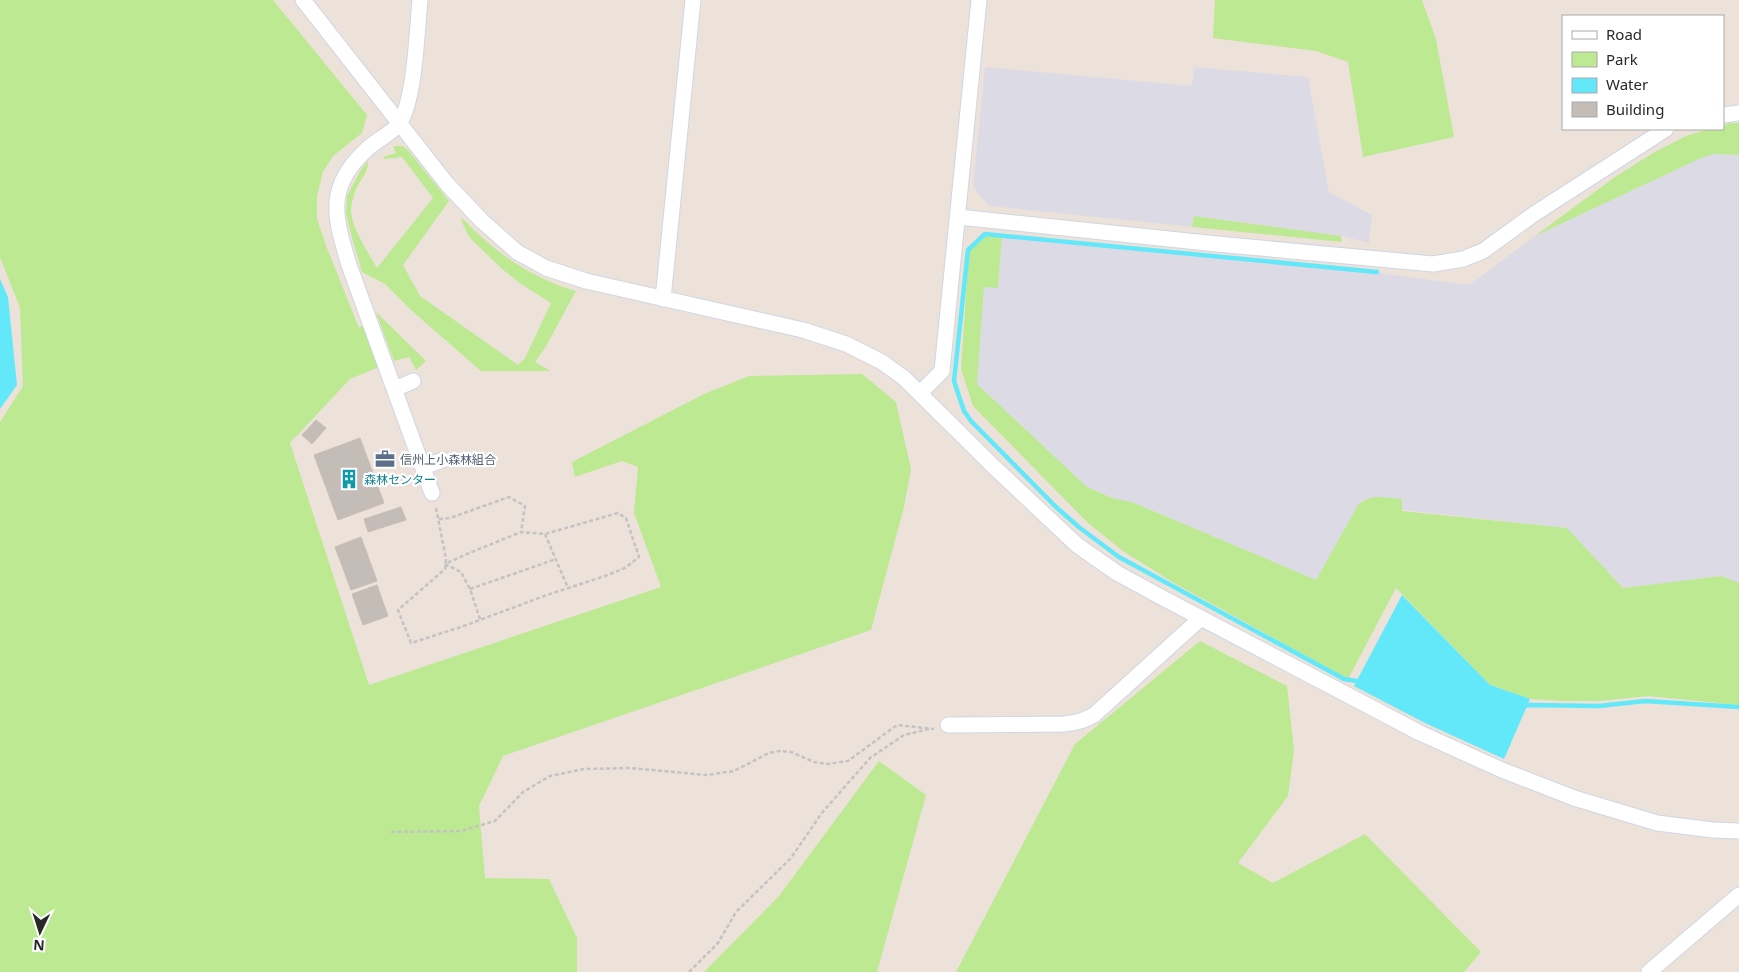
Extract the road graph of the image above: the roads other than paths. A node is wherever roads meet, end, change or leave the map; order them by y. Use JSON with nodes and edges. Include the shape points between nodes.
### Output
{"nodes":[{"id":1,"x":303,"y":0,"type":"edge"},
{"id":2,"x":420,"y":0,"type":"edge"},
{"id":3,"x":692,"y":0,"type":"edge"},
{"id":4,"x":979,"y":0,"type":"edge"},
{"id":5,"x":1739,"y":113,"type":"edge"},
{"id":6,"x":1724,"y":115,"type":"edge"},
{"id":7,"x":398,"y":124,"type":"junction"},
{"id":8,"x":1664,"y":130,"type":"edge"},
{"id":9,"x":958,"y":217,"type":"junction"},
{"id":10,"x":662,"y":299,"type":"junction"},
{"id":11,"x":413,"y":382,"type":"dead end"},
{"id":12,"x":395,"y":389,"type":"junction"},
{"id":13,"x":920,"y":393,"type":"junction"},
{"id":14,"x":443,"y":460,"type":"dead end"},
{"id":15,"x":423,"y":468,"type":"junction"},
{"id":16,"x":432,"y":493,"type":"road end"},
{"id":17,"x":1201,"y":618,"type":"junction"},
{"id":18,"x":941,"y":727,"type":"road end"},
{"id":19,"x":1739,"y":832,"type":"edge"},
{"id":20,"x":1739,"y":895,"type":"edge"},
{"id":21,"x":1649,"y":972,"type":"edge"}],
"edges":[{"from":1,"to":7,"type":"street"},
{"from":2,"to":7,"type":"street","via":[[410,96]]},
{"from":3,"to":10,"type":"street"},
{"from":4,"to":9,"type":"street"},
{"from":5,"to":6,"type":"street"},
{"from":7,"to":10,"type":"street","via":[[482,221],[517,252],[546,268]]},
{"from":7,"to":12,"type":"street","via":[[365,150],[352,165],[337,194],[336,214],[349,265]]},
{"from":8,"to":9,"type":"street","via":[[1483,251],[1463,259],[1433,264]]},
{"from":9,"to":13,"type":"street","via":[[942,371]]},
{"from":10,"to":13,"type":"street","via":[[803,330],[846,344],[882,362]]},
{"from":11,"to":12,"type":"street"},
{"from":12,"to":15,"type":"street"},
{"from":13,"to":17,"type":"street","via":[[1077,545],[1117,573]]},
{"from":14,"to":15,"type":"street"},
{"from":15,"to":16,"type":"street"},
{"from":17,"to":18,"type":"street","via":[[1086,720],[1074,724]]},
{"from":17,"to":19,"type":"street","via":[[1420,733],[1502,770],[1574,798],[1657,823]]},
{"from":20,"to":21,"type":"street"}]}
